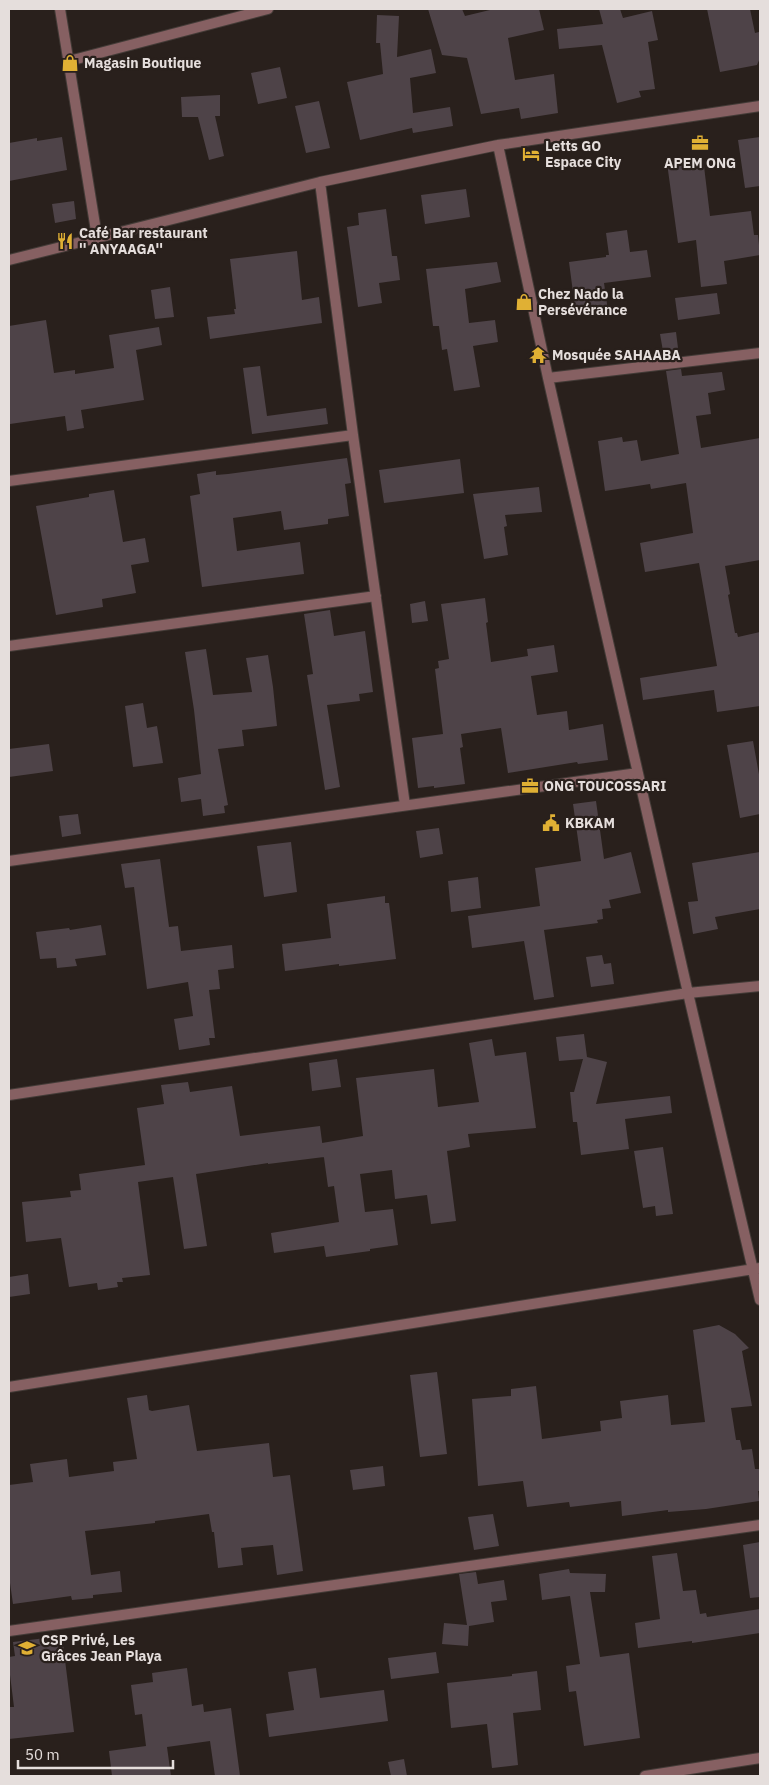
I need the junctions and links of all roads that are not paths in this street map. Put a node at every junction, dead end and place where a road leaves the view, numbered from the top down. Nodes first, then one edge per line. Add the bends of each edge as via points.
1 (60, 9) edge
2 (268, 9) edge
3 (69, 60) junction
4 (760, 106) edge
5 (498, 145) junction
6 (320, 182) junction
7 (97, 237) junction
8 (9, 260) edge
9 (760, 353) edge
10 (548, 378) junction
11 (353, 435) junction
12 (9, 481) edge
13 (376, 596) junction
14 (9, 646) edge
15 (638, 773) junction
16 (405, 805) junction
17 (9, 861) edge
18 (760, 986) edge
19 (688, 993) junction
20 (9, 1095) edge
21 (757, 1269) edge
22 (760, 1300) edge
23 (9, 1387) edge
24 (760, 1525) edge
25 (9, 1631) edge
26 (760, 1758) edge
27 (645, 1776) edge

1 - 3 street
2 - 3 street
3 - 7 street
4 - 5 street
5 - 6 street
5 - 10 street
6 - 7 street
6 - 11 street
7 - 8 street
9 - 10 street
10 - 15 street
11 - 12 street
11 - 13 street
13 - 14 street
13 - 16 street
15 - 16 street
15 - 19 street
16 - 17 street
18 - 19 street
19 - 20 street
19 - 21 street
21 - 22 street
21 - 23 street
24 - 25 street
26 - 27 street

